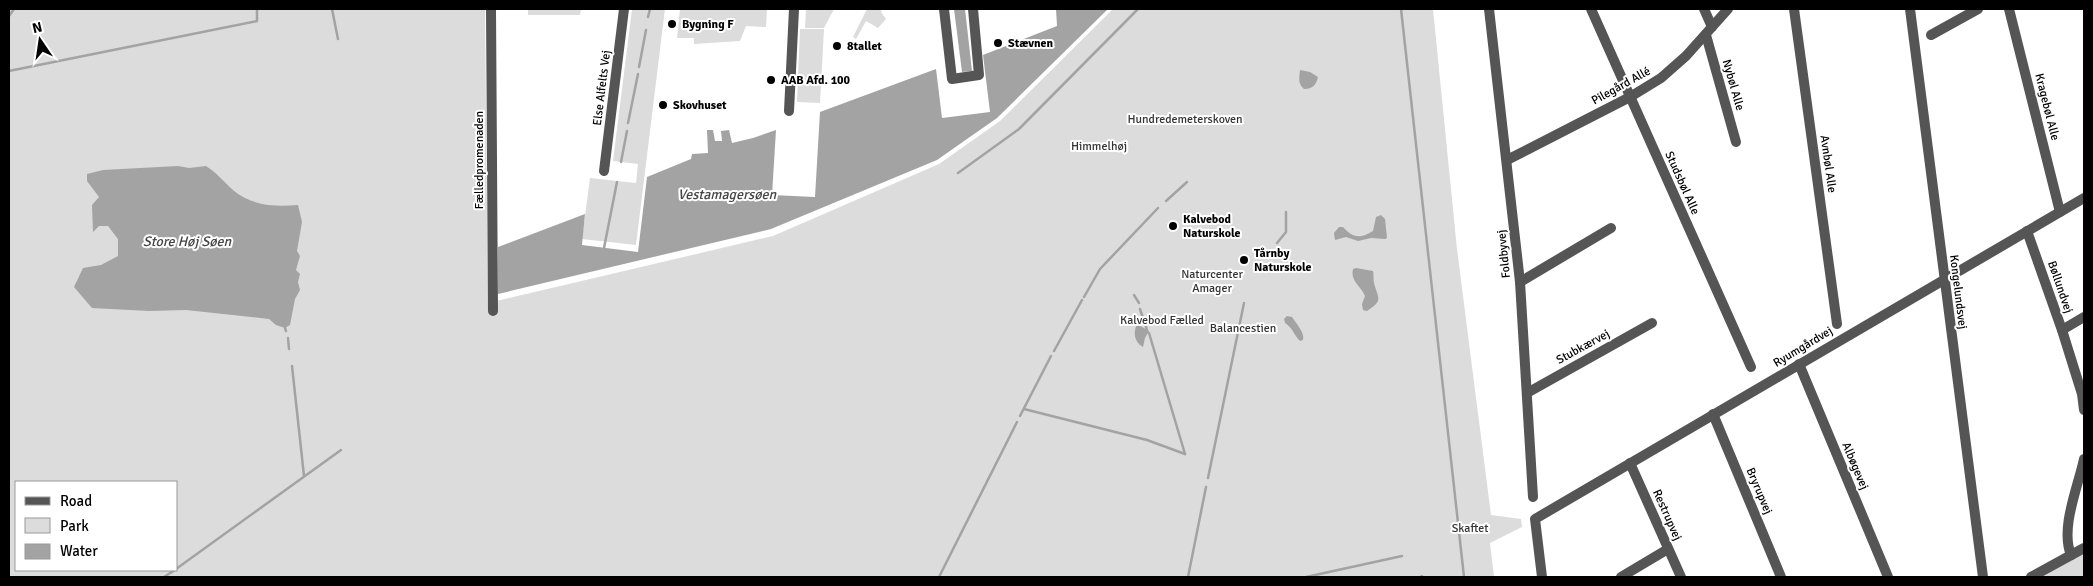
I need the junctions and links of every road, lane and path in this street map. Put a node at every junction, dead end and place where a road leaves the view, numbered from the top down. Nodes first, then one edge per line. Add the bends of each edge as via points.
1 (491, 9) edge
2 (624, 9) edge
3 (794, 9) edge
4 (944, 9) edge
5 (973, 9) edge
6 (1489, 9) edge
7 (1590, 9) edge
8 (1704, 9) edge
9 (1728, 9) edge
10 (1794, 9) edge
11 (1910, 9) edge
12 (1978, 9) edge
13 (2009, 9) edge
14 (1709, 31) junction
15 (1931, 35) dead end
16 (1630, 97) junction
17 (789, 111) dead end
18 (1736, 142) dead end
19 (1507, 160) junction
20 (604, 171) dead end
21 (2084, 198) edge
22 (2060, 212) junction
23 (1611, 228) dead end
24 (2027, 231) junction
25 (1944, 278) junction
26 (1520, 282) junction
27 (493, 311) dead end
28 (2084, 317) edge
29 (1652, 323) dead end
30 (1837, 324) dead end
31 (2062, 330) junction
32 (1799, 364) junction
33 (1751, 367) dead end
34 (1527, 393) junction
35 (2084, 410) edge
36 (1713, 414) junction
37 (2084, 460) edge
38 (1630, 463) junction
39 (1533, 497) dead end
40 (2084, 548) edge
41 (1668, 549) junction
42 (2071, 555) junction
43 (1542, 577) edge
44 (1620, 577) edge
45 (1680, 577) edge
46 (1781, 577) edge
47 (1888, 577) edge
48 (1983, 577) edge
49 (2031, 577) edge

1 - 27 street, Fælledpromenaden
2 - 20 street, Else Alfelts Vej
3 - 17 street
4 - 5 street via 952,79 979,75
6 - 19 street, Foldbyvej
7 - 16 street, Studsbøl Alle
8 - 14 street, Nybøl Alle
9 - 14 street, Pilegård Allé
10 - 30 street, Avnbøl Alle
11 - 25 street, Kongelundsvej
12 - 15 street
13 - 22 street, Kragebøl Alle
14 - 16 street, Pilegård Allé via 1661,78
14 - 18 street, Nybøl Alle
16 - 19 street, Pilegård Allé
16 - 33 street, Studsbøl Alle
19 - 26 street, Foldbyvej
21 - 22 street, Ryumgårdvej
22 - 24 street, Ryumgårdvej
23 - 26 street
24 - 25 street, Ryumgårdvej
24 - 31 street, Bøllundvej
25 - 32 street, Ryumgårdvej
25 - 48 street, Kongelundsvej
26 - 34 street, Foldbyvej
28 - 31 street
29 - 34 street, Stubkærvej
31 - 35 street, Bøllundvej
32 - 36 street, Ryumgårdvej
32 - 47 street, Albøgevej
34 - 39 street, Foldbyvej
36 - 38 street, Ryumgårdvej
36 - 46 street, Bryrupvej
37 - 42 street via 2070,511 2067,542
38 - 41 street, Restrupvej
38 - 43 street, Ryumgårdvej via 1534,519
40 - 42 street
41 - 44 street
41 - 45 street, Restrupvej
42 - 49 street

